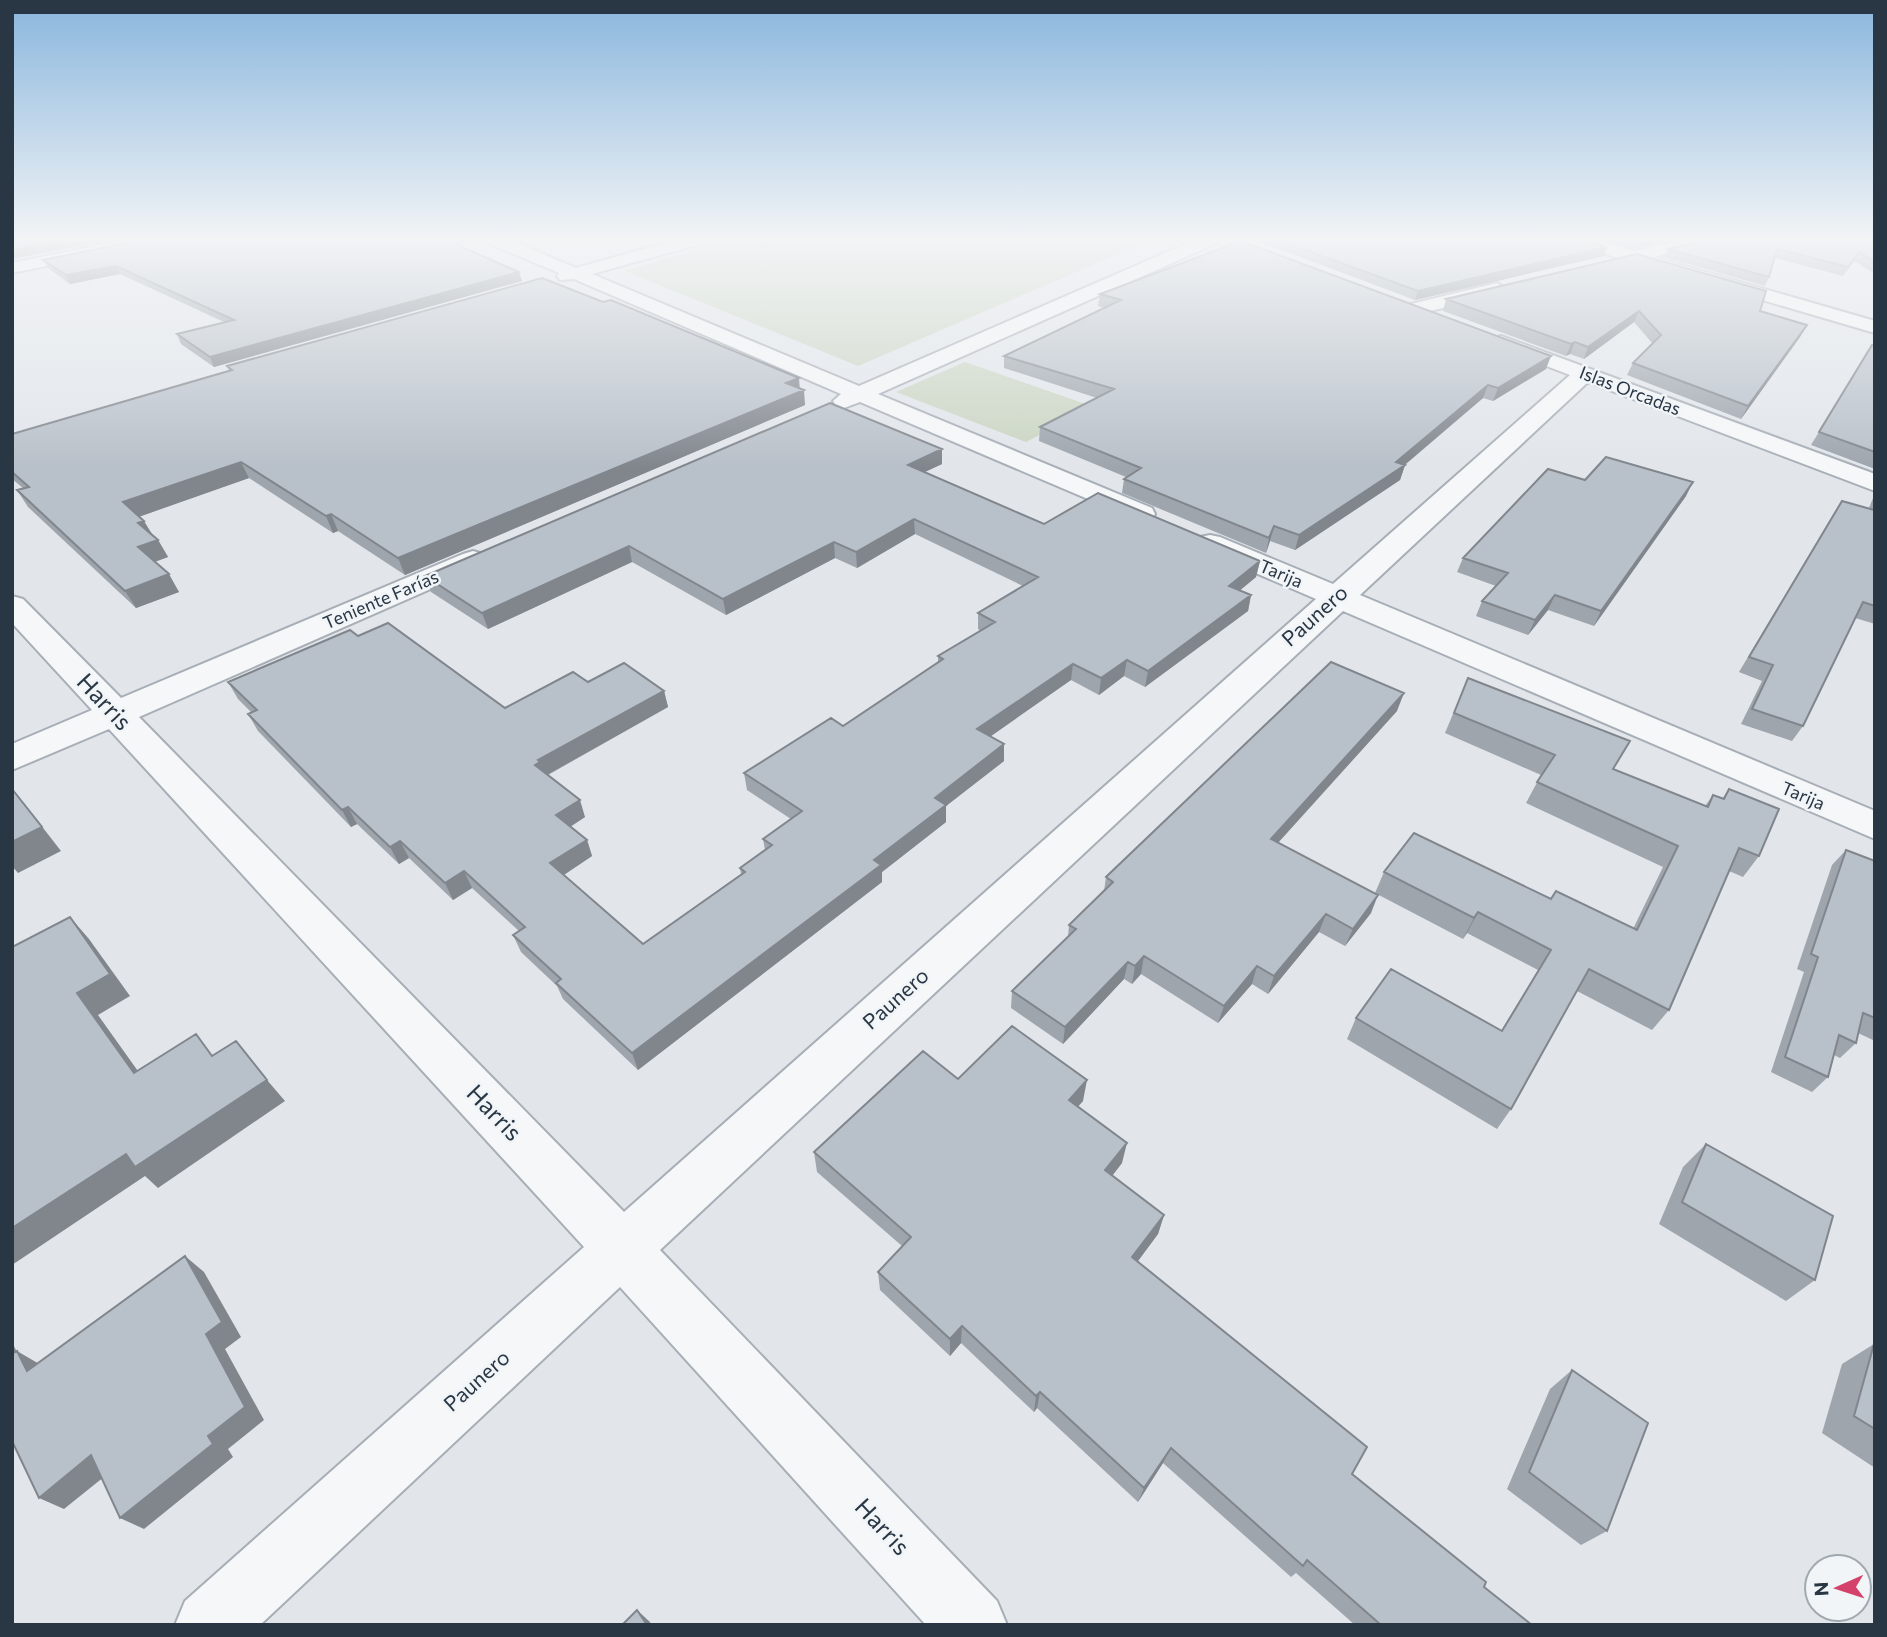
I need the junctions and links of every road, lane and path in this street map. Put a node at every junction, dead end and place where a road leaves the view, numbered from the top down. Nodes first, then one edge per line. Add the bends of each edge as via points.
1 (674, 315) edge
2 (1038, 315) edge
3 (1431, 315) edge
4 (1835, 315) edge
5 (1451, 323) edge
6 (1875, 327) edge
7 (1487, 337) edge
8 (1584, 373) junction
9 (859, 394) junction
10 (820, 411) edge
11 (1875, 483) edge
12 (500, 549) edge
13 (1336, 597) junction
14 (12, 605) edge
15 (115, 714) junction
16 (12, 758) edge
17 (1875, 826) edge
18 (622, 1249) junction
19 (209, 1625) edge
20 (973, 1625) edge

1 - 9 street, Tarija
2 - 9 street
3 - 5 street
4 - 6 street
7 - 8 street, Islas Orcadas
8 - 11 street, Islas Orcadas
8 - 13 street, Paunero
9 - 10 street
9 - 13 street, Tarija
12 - 15 street, Teniente Farías
13 - 17 street, Tarija
13 - 18 street, Paunero
14 - 15 street, Harris
15 - 16 street, Teniente Farías
15 - 18 street, Harris
18 - 19 street, Paunero
18 - 20 street, Harris

